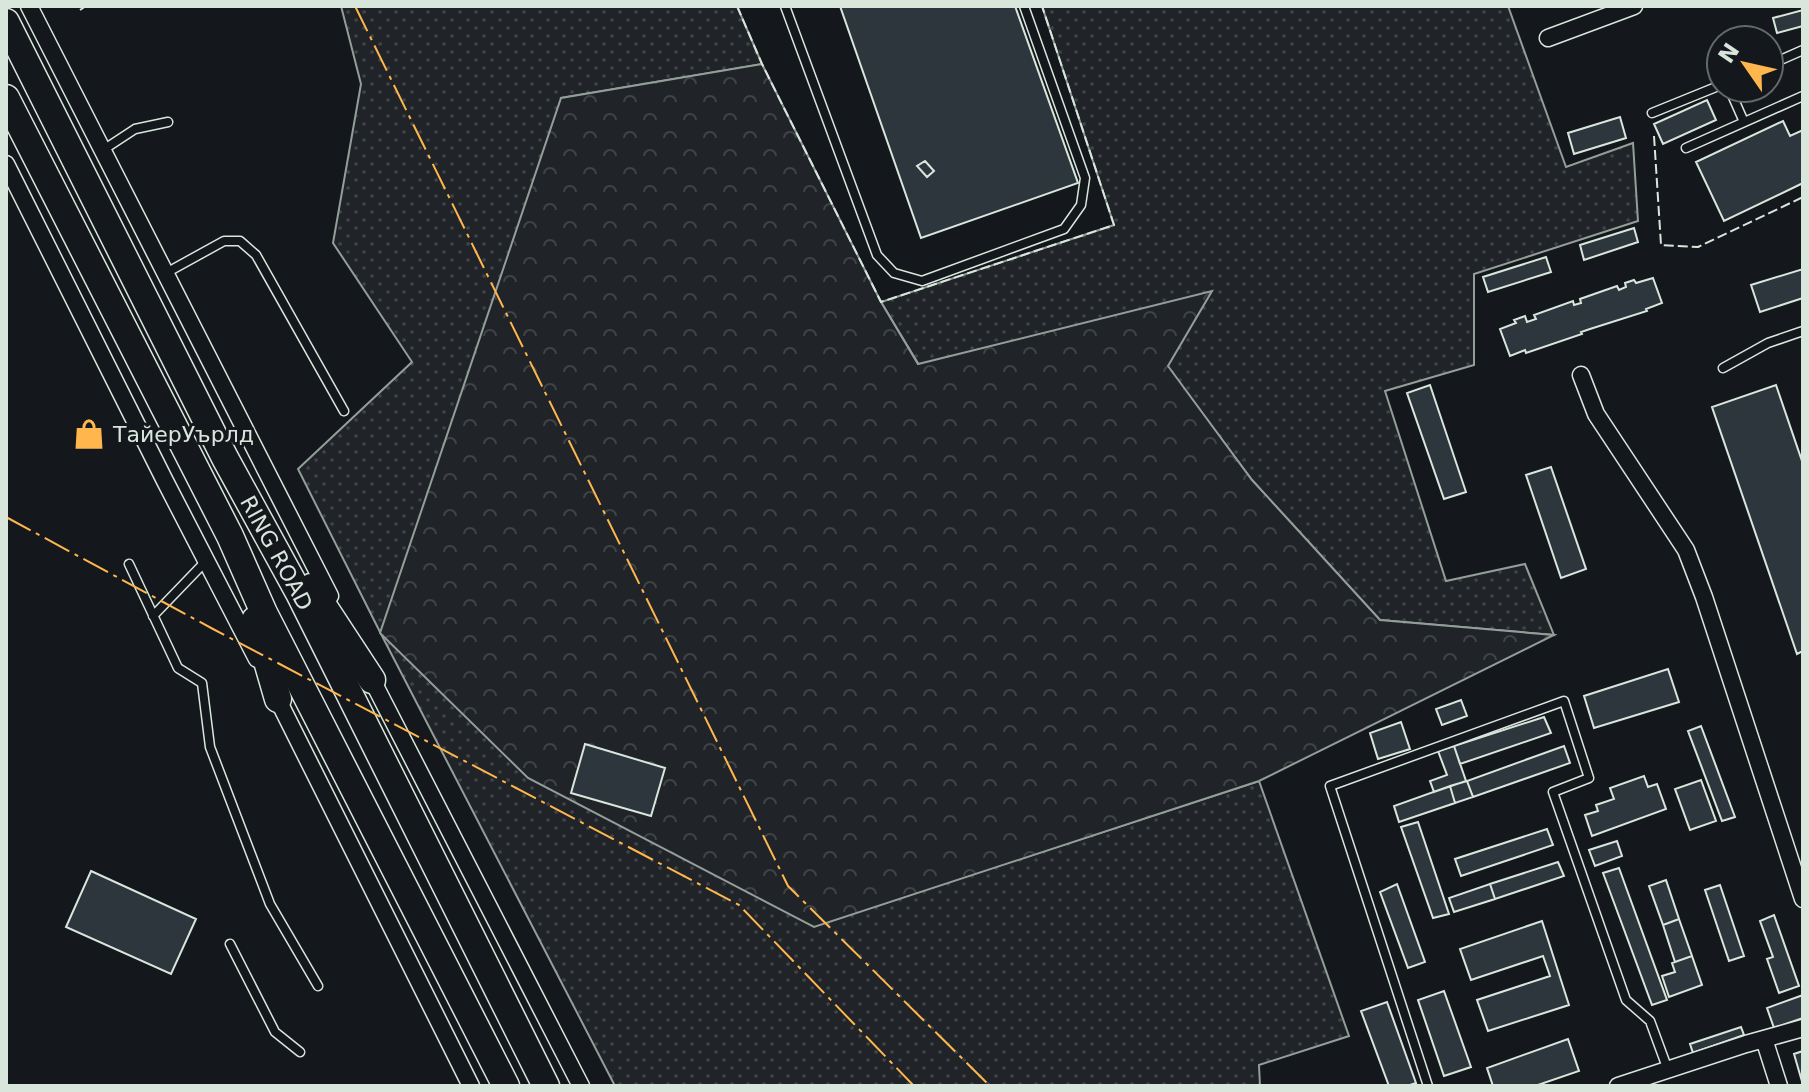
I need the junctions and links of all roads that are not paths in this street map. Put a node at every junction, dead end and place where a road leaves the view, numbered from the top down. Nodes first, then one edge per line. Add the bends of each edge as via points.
1 (29, 6) edge
2 (785, 6) edge
3 (1024, 6) edge
4 (1634, 6) edge
5 (6, 22) edge
6 (1548, 38) dead end
7 (1705, 91) edge
8 (1803, 96) edge
9 (6, 98) edge
10 (1736, 104) edge
11 (1652, 113) dead end
12 (168, 122) dead end
13 (1744, 122) junction
14 (1686, 148) dead end
15 (102, 150) junction
16 (6, 164) edge
17 (165, 273) junction
18 (1803, 331) edge
19 (1723, 368) dead end
20 (1581, 375) dead end
21 (344, 411) dead end
22 (225, 458) junction
23 (230, 536) junction
24 (206, 560) junction
25 (129, 564) dead end
26 (153, 616) junction
27 (372, 680) junction
28 (278, 699) junction
29 (1799, 872) edge
30 (1803, 899) edge
31 (230, 944) dead end
32 (318, 986) dead end
33 (1803, 1028) edge
34 (1764, 1039) junction
35 (300, 1052) dead end
36 (1668, 1070) junction
37 (471, 1086) edge
38 (506, 1086) edge
39 (546, 1086) edge
40 (581, 1086) edge
41 (1428, 1086) edge
42 (1618, 1086) edge
43 (1779, 1086) edge

1 - 15 street
2 - 3 lane via 877,255 894,273 922,281 1064,229 1081,205 1085,178
4 - 6 street
5 - 22 highway, RING ROAD
7 - 11 lane
8 - 13 lane
9 - 23 highway, RING ROAD
10 - 13 lane
12 - 15 lane via 135,129
13 - 14 lane
15 - 17 street
16 - 24 street
17 - 21 lane via 224,241 240,241 256,255
17 - 27 street
18 - 19 lane
20 - 29 street via 1596,414 1686,550
22 - 27 highway
22 - 39 highway, RING ROAD via 299,593
23 - 28 highway
23 - 38 highway, RING ROAD via 264,613
24 - 26 lane
24 - 28 street
25 - 26 lane
26 - 32 lane via 178,668 202,683 210,747 270,904
27 - 40 street
28 - 37 street
29 - 30 street
31 - 35 lane via 275,1032
33 - 34 street
34 - 36 street
34 - 43 street
36 - 41 lane via 1650,1021 1626,1000 1553,792 1589,778 1564,701 1330,786
36 - 42 street

